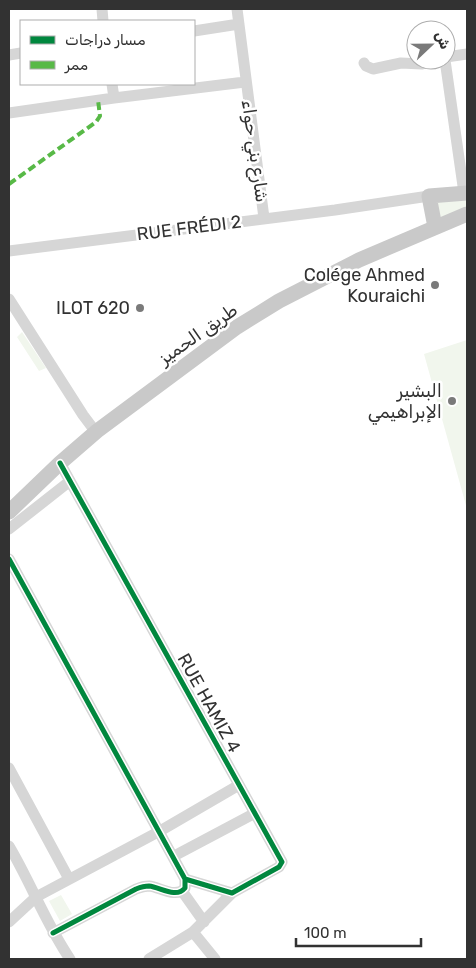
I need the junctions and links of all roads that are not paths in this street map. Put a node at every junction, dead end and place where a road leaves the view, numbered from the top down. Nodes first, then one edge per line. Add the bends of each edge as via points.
1 (237, 9) edge
2 (239, 24) junction
3 (195, 31) edge
4 (364, 63) dead end
5 (406, 63) edge
6 (448, 70) edge
7 (245, 82) junction
8 (112, 85) edge
9 (114, 98) junction
10 (9, 113) edge
11 (466, 193) edge
12 (429, 196) junction
13 (467, 214) edge
14 (264, 218) junction
15 (435, 224) junction
16 (9, 251) edge
17 (9, 299) edge
18 (92, 427) junction
19 (60, 463) junction
20 (70, 481) junction
21 (9, 504) edge
22 (9, 512) edge
23 (9, 530) edge
24 (9, 559) edge
25 (9, 768) edge
26 (240, 786) junction
27 (255, 813) junction
28 (160, 831) junction
29 (9, 847) edge
30 (174, 856) junction
31 (69, 878) junction
32 (185, 879) junction
33 (182, 891) junction
34 (232, 893) junction
35 (36, 897) junction
36 (9, 922) edge
37 (204, 922) junction
38 (193, 932) junction
39 (53, 933) junction
40 (70, 959) edge
41 (149, 959) edge
42 (215, 959) edge

1 - 2 street
2 - 3 street
2 - 7 street
4 - 5 street via 373,69
6 - 11 street
7 - 9 street, شارع بني حواء
7 - 14 street, شارع بني حواء
8 - 9 street
9 - 10 street, شارع بني حواء
11 - 12 main road
12 - 14 street, RUE FRÉDI 2
12 - 15 main road
13 - 15 main road
14 - 16 street, RUE FRÉDI 2
15 - 18 main road, طريق الحميز via 356,255 276,296
15 - 19 main road, طريق الحميز via 279,301 237,327 97,431
17 - 18 street
18 - 21 main road, طريق الحميز
19 - 20 street, RUE HAMIZ 4
19 - 22 main road, طريق الحميز
20 - 23 street
20 - 26 street, RUE HAMIZ 4
24 - 28 street
25 - 31 street
26 - 27 street, RUE HAMIZ 4
26 - 28 street
27 - 30 street
27 - 34 street, RUE HAMIZ 4 via 282,862 279,867
28 - 30 street
28 - 31 street
29 - 35 street
30 - 32 street
31 - 35 street
32 - 33 street
32 - 34 street
33 - 37 street
33 - 39 street via 175,893 144,886
34 - 37 street
35 - 36 street
35 - 39 street
37 - 38 street
38 - 41 street
38 - 42 street
39 - 40 street

